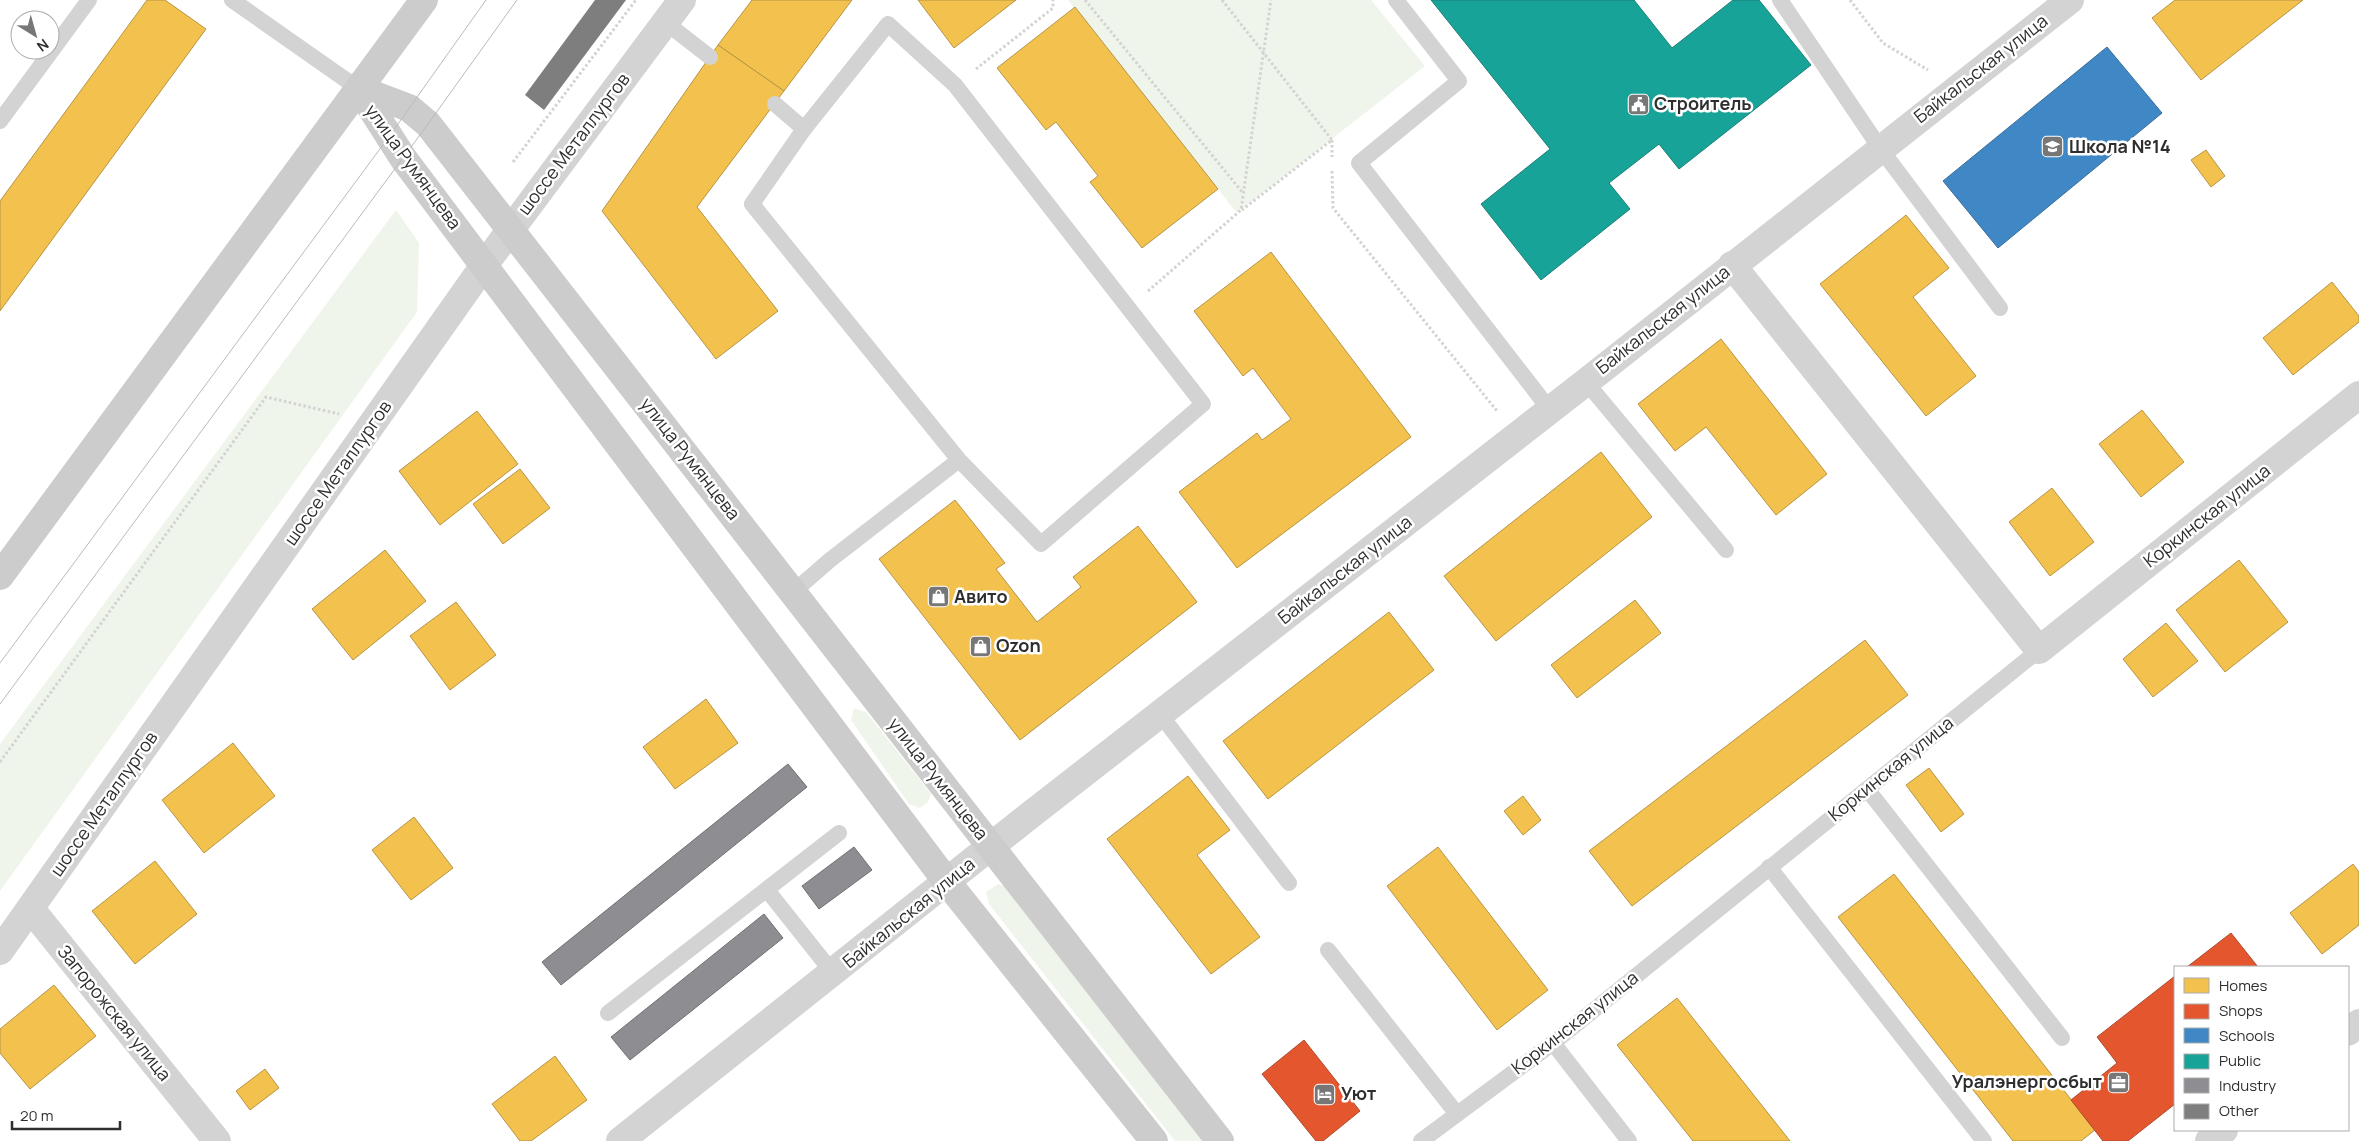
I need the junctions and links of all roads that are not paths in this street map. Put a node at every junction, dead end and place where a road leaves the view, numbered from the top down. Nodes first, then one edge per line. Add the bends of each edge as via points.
1 (89, 0) edge
2 (232, 0) edge
3 (424, 0) edge
4 (682, 0) edge
5 (1396, 0) edge
6 (1780, 0) edge
7 (2070, 0) edge
8 (665, 22) junction
9 (710, 57) dead end
10 (359, 89) junction
11 (775, 104) dead end
12 (0, 121) edge
13 (804, 129) junction
14 (1880, 148) junction
15 (512, 228) junction
16 (485, 264) junction
17 (1732, 265) junction
18 (2000, 308) dead end
19 (1586, 382) junction
20 (2359, 395) edge
21 (1550, 410) junction
22 (959, 460) junction
23 (1726, 550) dead end
24 (0, 576) edge
25 (792, 593) junction
26 (2039, 650) junction
27 (1160, 714) junction
28 (1867, 789) junction
29 (839, 833) dead end
30 (991, 847) junction
31 (1769, 867) junction
32 (947, 882) junction
33 (1289, 883) dead end
34 (767, 890) junction
35 (30, 909) junction
36 (1328, 950) dead end
37 (0, 951) edge
38 (834, 974) junction
39 (608, 1013) dead end
40 (2359, 1023) edge
41 (2349, 1031) edge
42 (2062, 1038) dead end
43 (1553, 1043) junction
44 (1457, 1114) junction
45 (2223, 1131) edge
46 (217, 1141) edge
47 (620, 1141) edge
48 (1154, 1141) edge
49 (1220, 1141) edge
50 (1421, 1141) edge
51 (1629, 1141) edge
52 (1984, 1141) edge
53 (2209, 1141) edge

1 - 12 lane
2 - 10 lane
3 - 10 main road
4 - 8 street, шоссе Металлургов
5 - 21 lane via 1459,81 1359,163
6 - 14 lane
7 - 14 street, Байкальская улица
8 - 9 lane
8 - 15 street, шоссе Металлургов
10 - 15 main road, улица Румянцева via 409,108 428,124
10 - 16 main road, улица Румянцева via 388,138
10 - 24 main road
11 - 13 lane
13 - 22 lane via 752,204
13 - 22 lane via 888,24 955,85 1203,404 1041,544
14 - 17 street, Байкальская улица
14 - 18 lane
15 - 16 street, шоссе Металлургов
15 - 25 main road, улица Румянцева
16 - 32 main road, улица Румянцева
16 - 35 street, шоссе Металлургов
17 - 19 street, Байкальская улица
17 - 26 street
19 - 21 street, Байкальская улица
19 - 23 lane
20 - 26 street, Коркинская улица
21 - 27 street, Байкальская улица
22 - 25 lane
25 - 30 main road, улица Румянцева
26 - 28 lane, Коркинская улица
27 - 30 street, Байкальская улица
27 - 33 lane
28 - 31 lane, Коркинская улица
28 - 42 lane
29 - 34 lane
30 - 32 street, Байкальская улица
30 - 49 main road, улица Румянцева
31 - 43 lane, Коркинская улица
31 - 52 lane
32 - 38 street, Байкальская улица
32 - 48 main road, улица Румянцева
34 - 38 lane
34 - 39 lane
35 - 37 street, шоссе Металлургов
35 - 46 street, Запорожская улица
36 - 44 lane
38 - 47 street, Байкальская улица
40 - 41 street
43 - 44 lane, Коркинская улица
43 - 51 lane
44 - 50 lane, Коркинская улица
45 - 53 street

